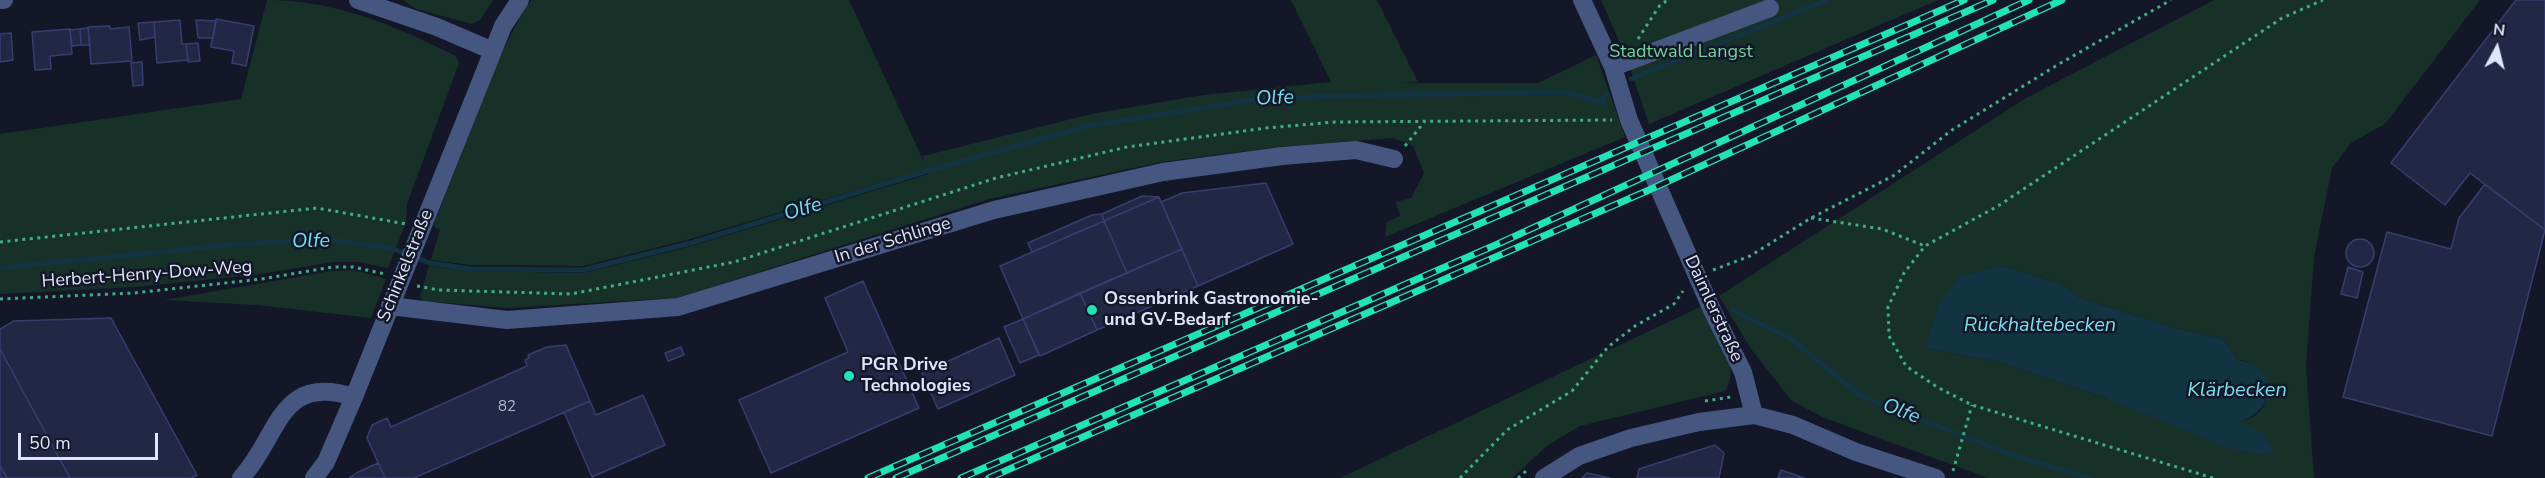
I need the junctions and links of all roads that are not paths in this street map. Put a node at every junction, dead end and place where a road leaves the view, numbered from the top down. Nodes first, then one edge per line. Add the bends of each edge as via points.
1 (358, 0) edge
2 (520, 0) edge
3 (1582, 0) edge
4 (380, 3) edge
5 (1770, 8) dead end
6 (493, 51) junction
7 (1613, 67) junction
8 (1394, 159) road end
9 (390, 306) junction
10 (354, 398) junction
11 (1754, 415) junction
12 (241, 478) edge
13 (314, 478) edge
14 (1544, 478) edge
15 (1936, 478) edge

1 - 4 street
2 - 6 street, Schinkelstraße
3 - 7 street, Daimlerstraße
4 - 6 street
5 - 7 street
6 - 9 street, Schinkelstraße
7 - 11 street, Daimlerstraße via 1629,120 1743,372
8 - 9 street, In der Schlinge via 1356,150 1163,172 994,210 678,307 507,320
9 - 10 street, Schinkelstraße
10 - 12 street via 338,392 308,393 292,402 257,461
10 - 13 street, Schinkelstraße via 326,462
11 - 14 street via 1699,422 1631,438 1579,456
11 - 15 street via 1793,425 1857,452

